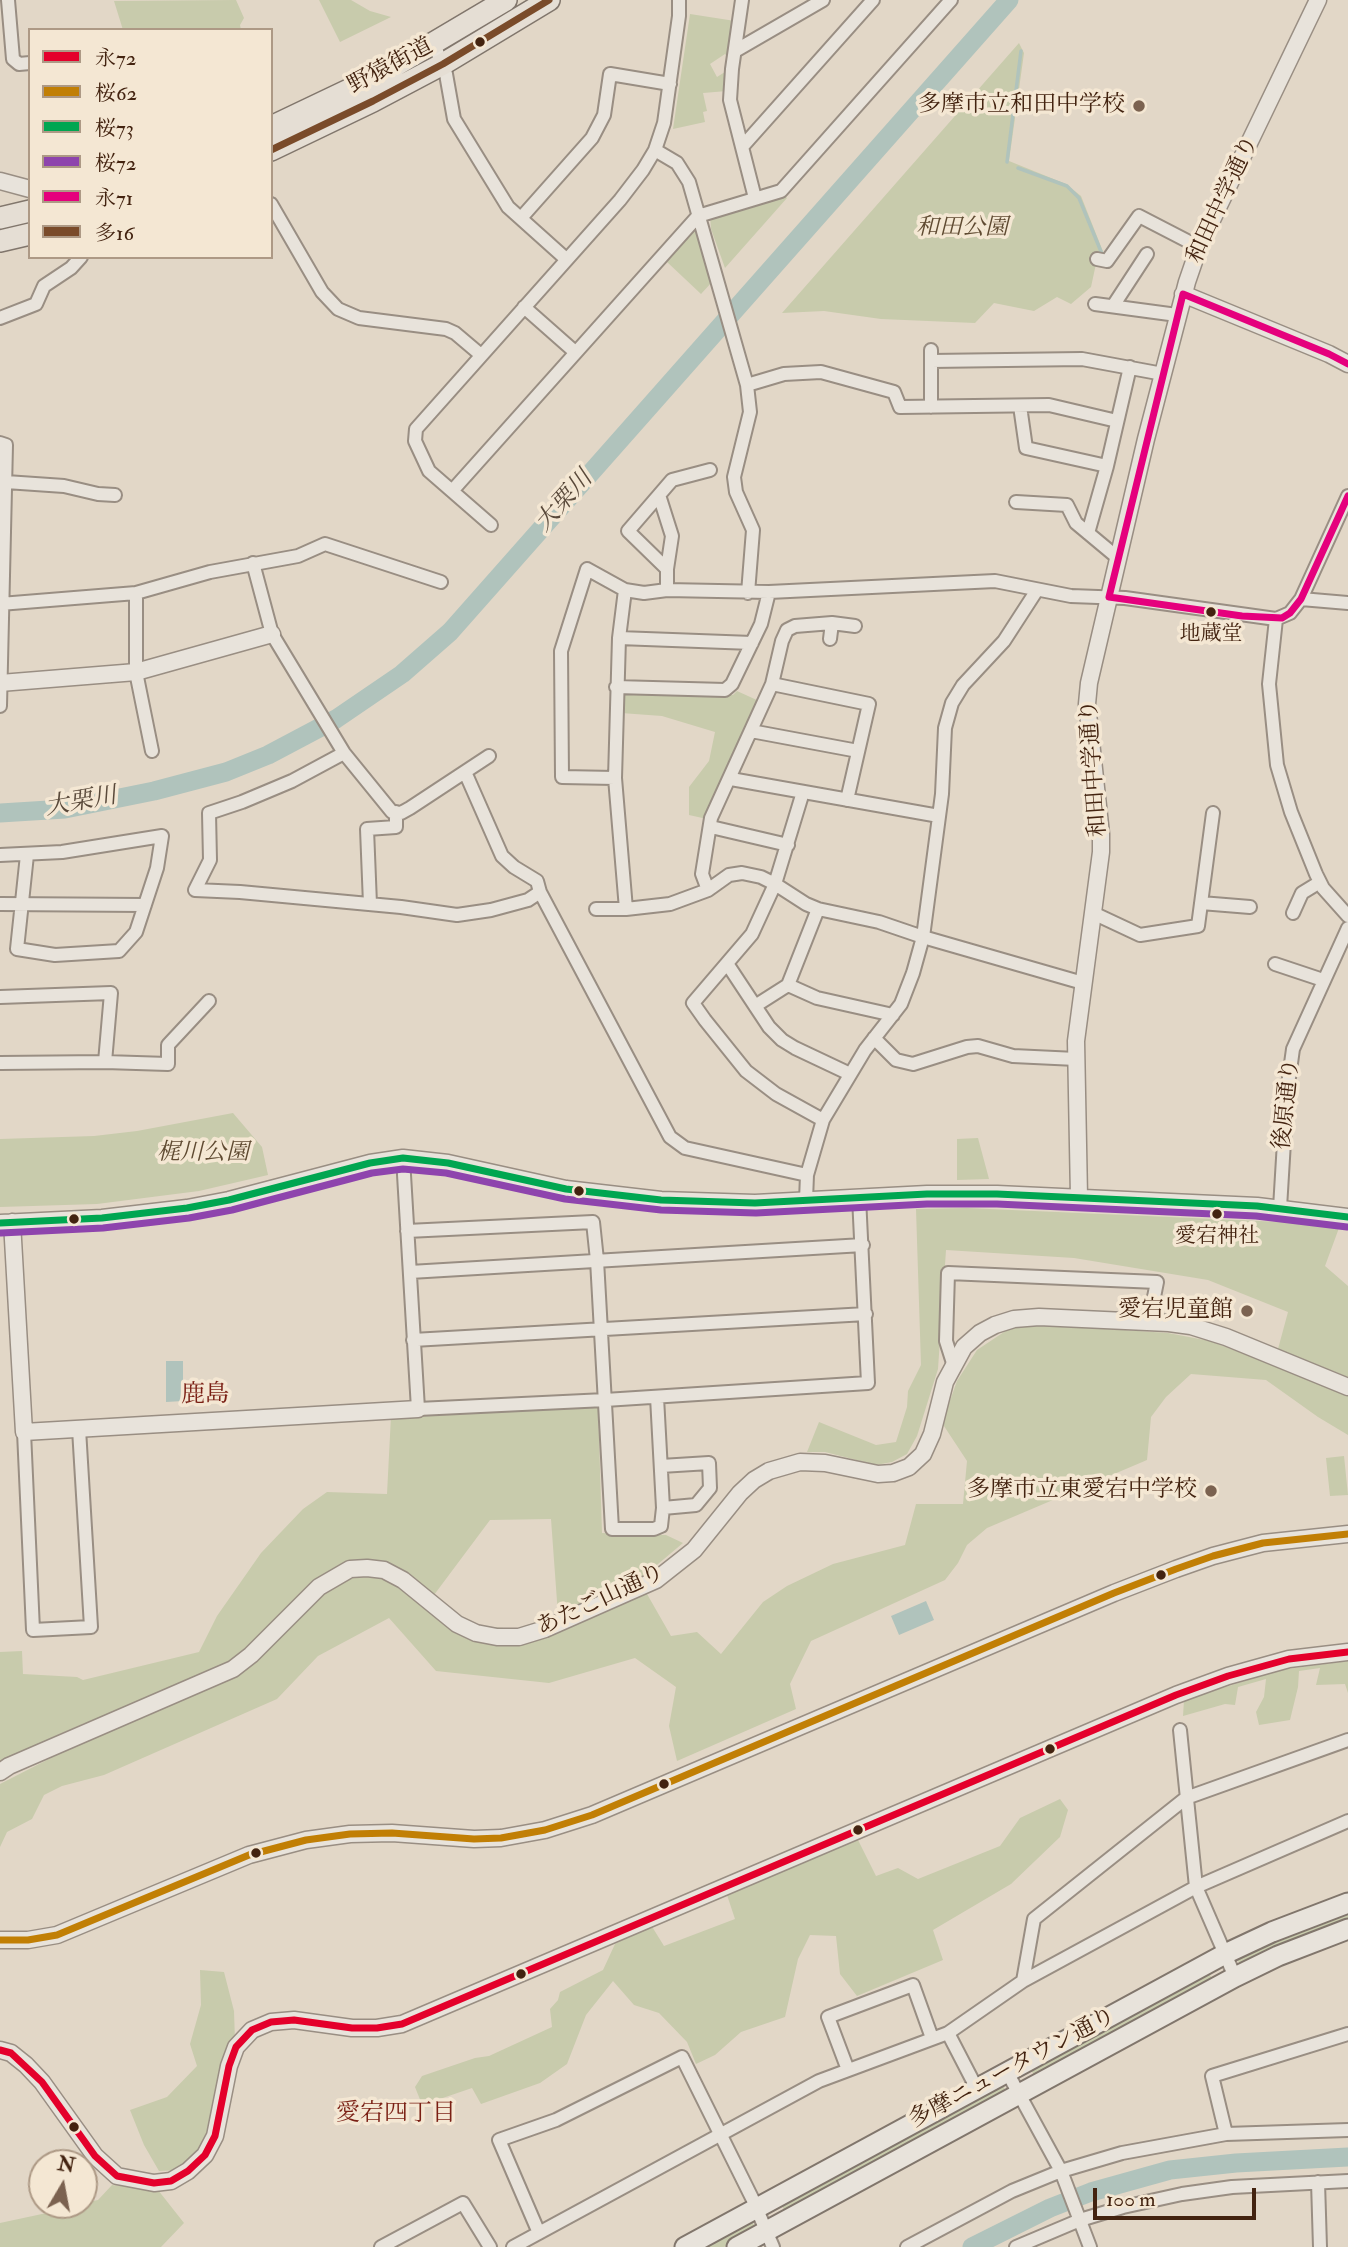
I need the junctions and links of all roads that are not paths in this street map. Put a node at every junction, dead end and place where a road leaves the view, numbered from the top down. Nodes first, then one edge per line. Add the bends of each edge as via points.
1 (8, 0) edge
2 (506, 0) edge
3 (549, 0) edge
4 (679, 0) edge
5 (742, 0) edge
6 (823, 0) edge
7 (873, 0) edge
8 (951, 0) edge
9 (1318, 0) edge
10 (5, 30) edge
11 (435, 44) junction
12 (736, 51) junction
13 (28, 63) edge
14 (443, 64) junction
15 (670, 84) junction
16 (273, 126) edge
17 (742, 147) junction
18 (273, 149) edge
19 (655, 150) junction
20 (0, 181) edge
21 (28, 188) edge
22 (755, 198) junction
23 (273, 207) edge
24 (28, 211) edge
25 (698, 216) junction
26 (0, 218) edge
27 (521, 218) junction
28 (0, 223) edge
29 (28, 234) edge
30 (0, 241) edge
31 (1199, 247) junction
32 (1147, 254) dead end
33 (79, 259) edge
34 (566, 259) junction
35 (1097, 259) dead end
36 (1183, 294) junction
37 (1096, 304) dead end
38 (1113, 306) junction
39 (524, 307) junction
40 (1177, 315) junction
41 (0, 318) edge
42 (575, 352) junction
43 (481, 355) junction
44 (1348, 364) edge
45 (1130, 367) junction
46 (1163, 374) junction
47 (747, 385) junction
48 (1020, 406) junction
49 (931, 407) junction
50 (1117, 421) junction
51 (0, 443) edge
52 (1107, 466) junction
53 (710, 470) dead end
54 (6, 482) junction
55 (452, 491) junction
56 (116, 495) dead end
57 (659, 495) junction
58 (1348, 496) edge
59 (1016, 502) dead end
60 (491, 525) dead end
61 (2, 531) edge
62 (1088, 533) junction
63 (1118, 558) junction
64 (253, 563) junction
65 (667, 569) junction
66 (441, 582) dead end
67 (625, 590) junction
68 (667, 590) junction
69 (1037, 590) junction
70 (769, 592) junction
71 (136, 593) junction
72 (748, 593) junction
73 (1109, 597) junction
74 (1301, 599) junction
75 (1348, 603) edge
76 (1, 604) edge
77 (1276, 619) junction
78 (832, 624) junction
79 (855, 626) dead end
80 (272, 634) junction
81 (619, 638) junction
82 (830, 639) dead end
83 (752, 643) junction
84 (136, 672) junction
85 (0, 683) edge
86 (772, 684) junction
87 (616, 687) junction
88 (0, 706) edge
89 (751, 731) junction
90 (152, 751) dead end
91 (344, 751) junction
92 (858, 751) junction
93 (489, 757) dead end
94 (465, 772) junction
95 (615, 778) junction
96 (731, 779) junction
97 (803, 792) junction
98 (847, 800) junction
99 (396, 813) junction
100 (1213, 813) dead end
101 (939, 816) junction
102 (711, 827) junction
103 (789, 845) junction
104 (0, 855) edge
105 (27, 855) junction
106 (1320, 882) junction
107 (775, 884) junction
108 (708, 890) junction
109 (540, 892) junction
110 (1201, 903) junction
111 (0, 904) edge
112 (370, 904) junction
113 (21, 905) junction
114 (145, 905) junction
115 (1250, 907) dead end
116 (596, 909) dead end
117 (626, 909) junction
118 (818, 909) junction
119 (1094, 914) junction
120 (1293, 914) dead end
121 (1348, 916) edge
122 (1348, 928) edge
123 (923, 937) junction
124 (1275, 964) dead end
125 (728, 965) junction
126 (1323, 980) junction
127 (1083, 983) junction
128 (788, 985) junction
129 (0, 997) edge
130 (209, 1001) dead end
131 (755, 1006) junction
132 (893, 1015) junction
133 (874, 1038) junction
134 (1076, 1059) junction
135 (105, 1062) junction
136 (0, 1063) edge
137 (850, 1074) junction
138 (823, 1121) junction
139 (403, 1158) junction
140 (807, 1175) junction
141 (859, 1197) junction
142 (1079, 1197) junction
143 (806, 1200) junction
144 (1280, 1208) junction
145 (1348, 1217) edge
146 (6, 1222) edge
147 (407, 1231) junction
148 (863, 1245) junction
149 (597, 1260) junction
150 (410, 1272) junction
151 (866, 1314) junction
152 (1149, 1322) junction
153 (600, 1329) junction
154 (413, 1340) junction
155 (953, 1363) junction
156 (1348, 1387) edge
157 (657, 1397) junction
158 (605, 1400) junction
159 (418, 1409) junction
160 (79, 1429) junction
161 (24, 1432) junction
162 (661, 1466) junction
163 (663, 1508) junction
164 (1348, 1534) edge
165 (1348, 1651) edge
166 (1180, 1730) dead end
167 (1348, 1740) edge
168 (0, 1772) edge
169 (1186, 1798) junction
170 (1348, 1821) edge
171 (1196, 1887) junction
172 (1348, 1903) edge
173 (1348, 1929) edge
174 (0, 1940) edge
175 (1225, 1954) junction
176 (1235, 1977) junction
177 (1023, 1981) junction
178 (948, 2033) junction
179 (1348, 2034) edge
180 (932, 2038) junction
181 (0, 2050) edge
182 (848, 2070) junction
183 (1007, 2072) junction
184 (977, 2089) junction
185 (1019, 2094) junction
186 (1348, 2130) edge
187 (1226, 2134) junction
188 (720, 2135) junction
189 (1063, 2176) junction
190 (1348, 2181) edge
191 (1318, 2182) junction
192 (756, 2208) junction
193 (1078, 2215) junction
194 (539, 2233) junction
195 (770, 2239) edge
196 (381, 2247) edge
197 (490, 2247) edge
198 (513, 2247) edge
199 (685, 2247) edge
200 (737, 2247) edge
201 (907, 2247) edge
202 (1016, 2247) edge
203 (1090, 2247) edge
204 (1320, 2247) edge

1 - 10 street
2 - 11 main road, 野猿街道
3 - 14 main road, 野猿街道
4 - 15 street
5 - 12 street
6 - 12 street
7 - 17 street
8 - 22 street via 781,191
9 - 31 street, 和田中学通り
10 - 13 street via 13,59
11 - 14 street
11 - 16 main road, 野猿街道
12 - 17 street via 730,100
14 - 18 main road, 野猿街道
14 - 27 street via 454,119 508,206
15 - 19 street
15 - 27 street via 610,74 604,115 592,138
17 - 22 street
19 - 25 street via 682,170
19 - 34 street via 633,184
20 - 21 street
22 - 25 street
23 - 43 street via 322,292 338,309 359,318 446,329
24 - 26 main road
25 - 42 street
25 - 47 street
27 - 34 street
28 - 30 main road via 5,234
29 - 30 main road
31 - 35 street via 1139,216 1107,261
31 - 36 street, 和田中学通り
32 - 38 street
33 - 41 street via 44,286 36,304
34 - 39 street
36 - 40 street, 和田中学通り
36 - 44 street
37 - 38 street
38 - 40 street
39 - 42 street
39 - 43 street
40 - 46 street, 和田中学通り
42 - 55 street
43 - 55 street via 416,429 415,441 429,471
45 - 46 street
45 - 49 street via 1082,359 931,356
45 - 50 street
46 - 63 street, 和田中学通り
47 - 49 street via 784,374 821,372 894,392 900,407
47 - 72 street via 750,412 734,477 753,530
48 - 49 street
48 - 50 street via 1049,405
48 - 52 street via 1026,448
50 - 52 street
51 - 54 street via 6,445
52 - 62 street
53 - 57 street via 672,480
54 - 56 street
54 - 61 street
55 - 60 street
57 - 65 street via 673,536
57 - 65 street via 628,531
58 - 74 street
59 - 62 street via 1067,505 1076,523
61 - 76 street
62 - 63 street
63 - 73 street, 和田中学通り
64 - 66 street via 298,556 325,544
64 - 71 street
64 - 80 street
65 - 68 street
67 - 68 street
67 - 81 street
67 - 95 street via 587,569 561,650 562,777
68 - 72 street
69 - 70 street via 980,581
69 - 73 street
69 - 101 street via 1004,641 952,703 945,728
70 - 72 street
70 - 83 street
71 - 76 street
71 - 84 street
73 - 77 street
73 - 119 street, 和田中学通り via 1087,705 1101,835
74 - 75 street
74 - 77 street via 1290,613
76 - 85 street
77 - 106 street via 1269,684 1277,765
78 - 79 street
78 - 82 street
78 - 86 street via 795,626 787,631
80 - 84 street
80 - 91 street
81 - 83 street
81 - 87 street
83 - 87 street via 733,684 725,690
84 - 85 street
84 - 90 street
85 - 88 street
86 - 89 street
86 - 92 street via 869,704
87 - 95 street
89 - 92 street
89 - 96 street
91 - 99 street
91 - 112 street via 292,781 209,813 210,860 195,890
92 - 98 street
93 - 94 street
94 - 99 street
94 - 109 street via 502,856 537,881
95 - 117 street
96 - 97 street
96 - 102 street
97 - 98 street
97 - 103 street
98 - 101 street
99 - 112 street via 396,827 368,829
100 - 110 street
101 - 123 street
102 - 103 street
102 - 108 street via 702,874
103 - 107 street
104 - 105 street
105 - 113 street
105 - 114 street via 162,836
106 - 120 street via 1303,893
106 - 121 street
107 - 108 street via 742,873 729,875
107 - 118 street
107 - 125 street via 752,934
108 - 117 street via 670,904
109 - 112 street via 491,911 457,915
109 - 140 street via 670,1137 685,1148
110 - 115 street
110 - 119 street via 1198,926 1140,935
111 - 113 street
113 - 114 street
113 - 114 street via 16,949 55,955 119,951 136,932
116 - 117 street
118 - 123 street
118 - 128 street
119 - 127 street, 和田中学通り
122 - 126 street, 後原通り
123 - 127 street
123 - 132 street via 913,973
124 - 126 street
125 - 131 street
125 - 138 street via 693,1003 746,1071
126 - 144 street, 後原通り via 1293,1049
127 - 134 street, 和田中学通り
128 - 131 street
128 - 132 street via 817,998
129 - 135 street via 111,993
130 - 135 street via 168,1045 168,1064
131 - 137 street via 782,1040
132 - 133 street
133 - 134 street via 896,1060 912,1064 978,1046 1013,1056
133 - 137 street
134 - 142 street, 和田中学通り
135 - 136 street
137 - 138 street
138 - 140 street
139 - 143 street via 626,1197 729,1203
139 - 146 street via 187,1208
139 - 147 street
140 - 143 street
141 - 142 street
141 - 143 street
141 - 148 street
142 - 144 street
144 - 145 street
146 - 161 street
147 - 149 street via 593,1222
147 - 150 street
148 - 149 street
148 - 151 street
149 - 150 street
149 - 153 street
150 - 154 street
151 - 153 street
151 - 157 street via 868,1383
152 - 155 street, あたご山通り via 1014,1319 980,1334
152 - 155 street via 1157,1282 947,1273 946,1341
152 - 156 street, あたご山通り via 1210,1331
153 - 154 street
153 - 158 street
154 - 159 street
155 - 168 street, あたご山通り via 932,1434 923,1454 909,1467 878,1474 800,1462 769,1471 740,1493 694,1550 656,1580 545,1629 519,1637 476,1633 384,1570 350,1569 319,1587 233,1670
157 - 158 street
157 - 162 street
158 - 159 street
158 - 163 street via 612,1529 654,1529 661,1526
159 - 160 street
160 - 161 street
160 - 161 street via 91,1628 33,1630
162 - 163 street
162 - 163 street via 709,1463 710,1488 696,1505
164 - 174 street via 1263,1543 1176,1569 592,1815 545,1830 501,1838 392,1833 306,1840 249,1855 57,1934
165 - 181 street via 1289,1659 1176,1695 402,2024 352,2028 294,2020 252,2030 236,2047 215,2136 205,2155 171,2181 154,2183 117,2176 95,2156 42,2082 11,2053
166 - 169 street
167 - 169 street
169 - 171 street
169 - 177 street via 1034,1919
170 - 171 street
171 - 175 street
171 - 177 street
172 - 175 main road, 多摩ニュータウン通り
173 - 176 main road, 多摩ニュータウン通り
175 - 176 street
175 - 183 main road, 多摩ニュータウン通り
176 - 185 main road, 多摩ニュータウン通り
177 - 178 street
178 - 180 street
178 - 184 street
179 - 187 street via 1212,2076
180 - 182 street
180 - 182 street via 913,1985 828,2017
182 - 188 street
183 - 184 main road, 多摩ニュータウン通り
183 - 185 street
184 - 192 main road, 多摩ニュータウン通り
185 - 189 street
185 - 195 main road, 多摩ニュータウン通り
186 - 187 street
187 - 189 street via 1122,2153
188 - 192 street
188 - 194 street
188 - 194 street via 682,2057 556,2120 499,2140
189 - 193 street
189 - 201 street via 1012,2191
190 - 191 street
191 - 193 street via 1232,2187
191 - 204 street
192 - 195 street
192 - 199 main road, 多摩ニュータウン通り
193 - 202 street
193 - 203 street
194 - 198 street
195 - 200 main road, 多摩ニュータウン通り
196 - 197 street via 463,2203

